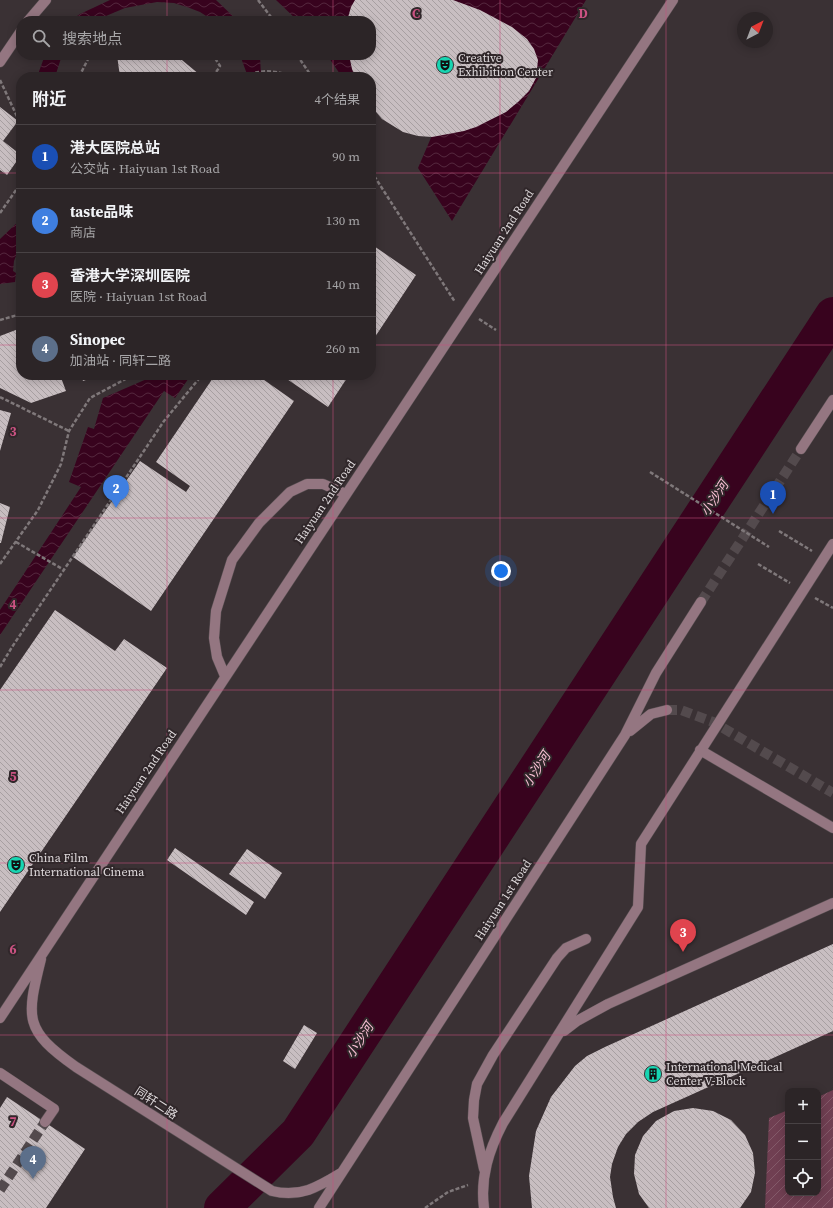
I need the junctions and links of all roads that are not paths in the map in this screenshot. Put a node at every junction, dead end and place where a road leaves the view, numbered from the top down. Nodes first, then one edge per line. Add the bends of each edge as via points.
1 (46, 0) edge
2 (673, 0) edge
3 (32, 16) edge
4 (16, 38) edge
5 (0, 62) edge
6 (833, 400) edge
7 (801, 449) tunnel mouth
8 (346, 494) junction
9 (833, 544) edge
10 (701, 602) tunnel mouth
11 (225, 676) junction
12 (666, 710) tunnel mouth
13 (625, 735) junction
14 (700, 750) junction
15 (833, 828) edge
16 (833, 903) edge
17 (586, 939) dead end
18 (43, 952) junction
19 (0, 1018) edge
20 (552, 1045) junction
21 (0, 1073) edge
22 (45, 1122) tunnel mouth
23 (344, 1171) junction
24 (484, 1175) junction
25 (319, 1208) edge
26 (484, 1208) edge

1 - 3 street
2 - 8 street, Haiyuan 2nd Road
4 - 5 street
6 - 7 street
8 - 11 street, Haiyuan 2nd Road
8 - 11 street via 323,484 307,484 290,492 259,523 232,560 216,611 214,632 217,657
9 - 14 street
10 - 13 street, Haiyuan 1st Road via 656,673
11 - 18 street, Haiyuan 2nd Road
12 - 13 street via 651,714
13 - 23 street, Haiyuan 1st Road
14 - 15 street
14 - 20 street via 641,844 638,907
16 - 20 street via 590,1013 566,1029
17 - 24 street via 566,948 557,958 493,1055 477,1084 473,1118
18 - 19 street, Haiyuan 2nd Road
18 - 23 street, 同轩二路 via 32,1003 32,1020 37,1033 47,1045 76,1067 272,1191 294,1194 309,1190
20 - 24 street via 503,1123 491,1146
21 - 22 street via 54,1109
23 - 25 street, Haiyuan 1st Road
24 - 26 street

